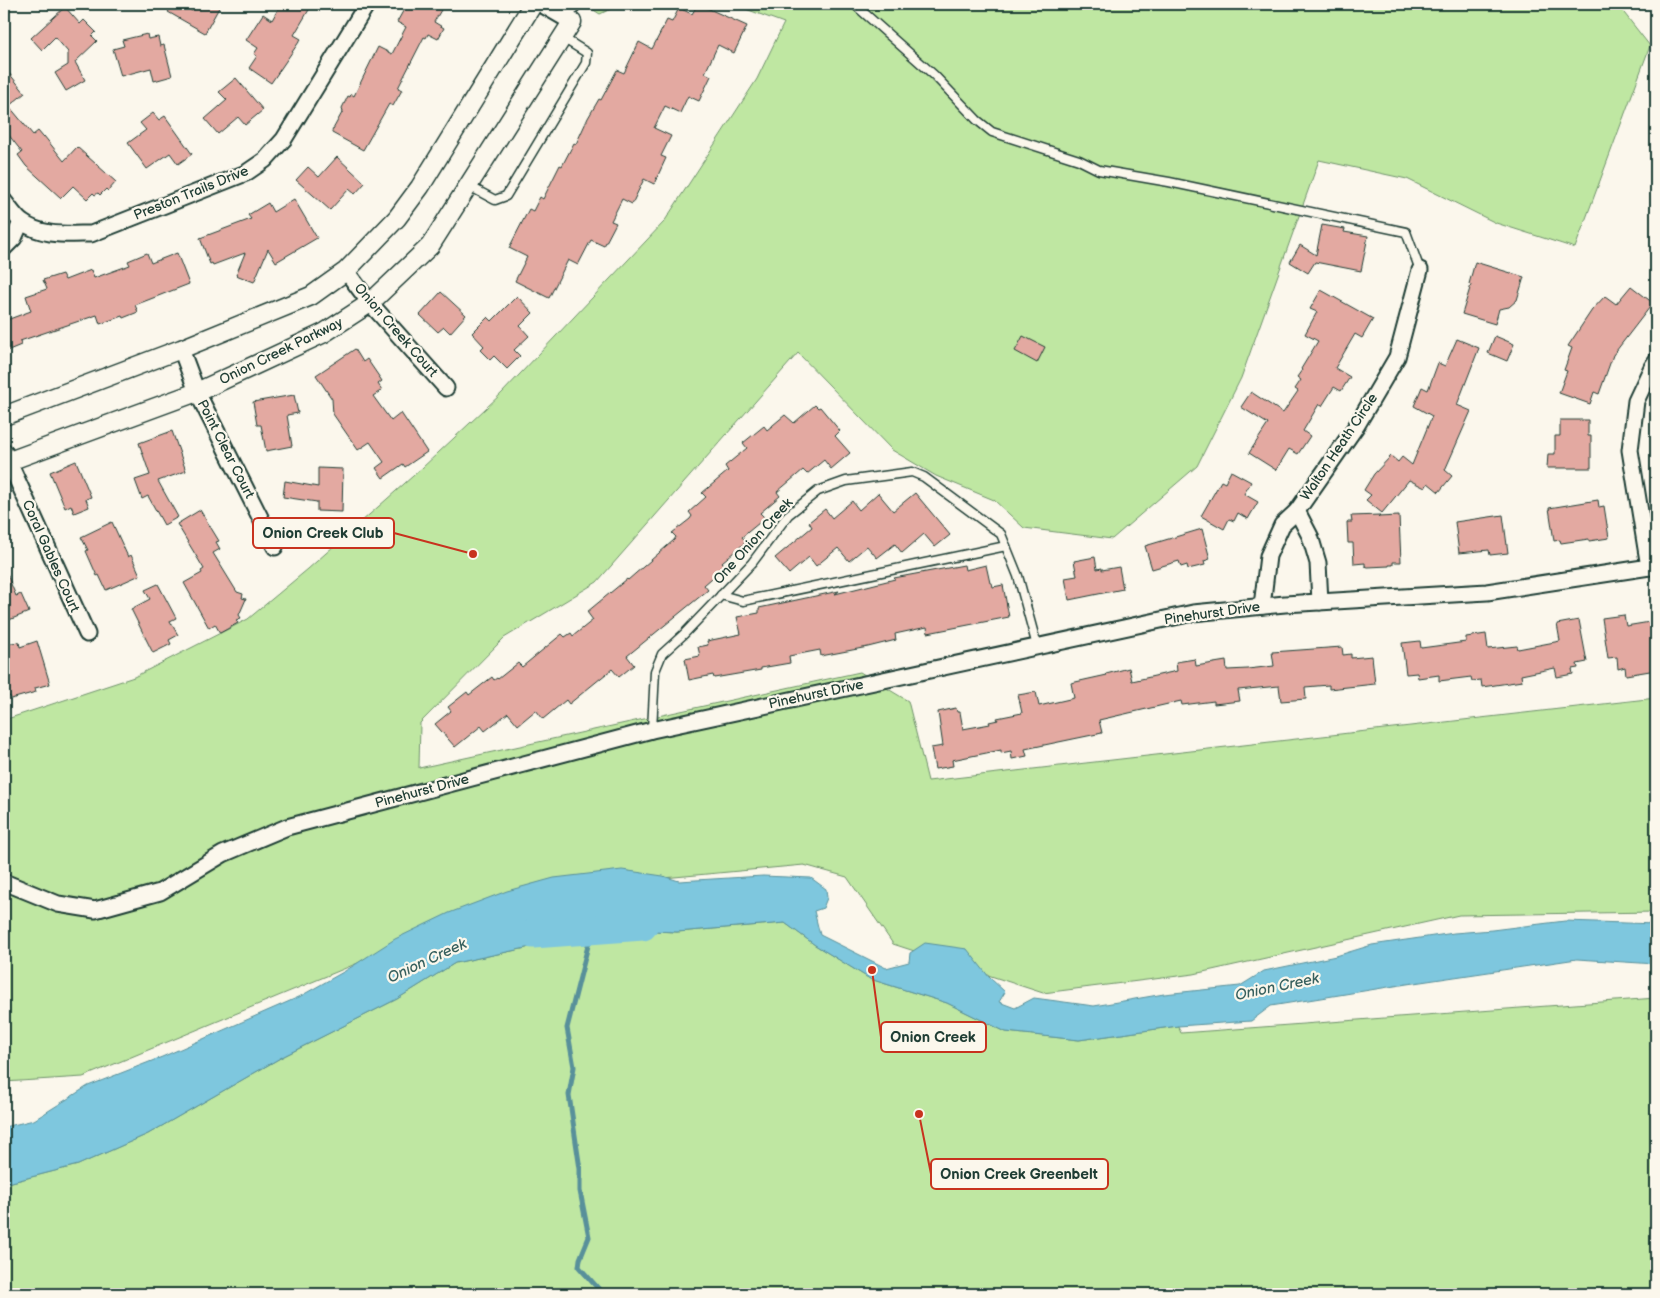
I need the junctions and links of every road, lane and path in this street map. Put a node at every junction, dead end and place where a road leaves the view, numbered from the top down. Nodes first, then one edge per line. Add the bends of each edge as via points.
1 (367, 4) edge
2 (533, 4) edge
3 (541, 4) edge
4 (578, 4) edge
5 (854, 4) edge
6 (569, 21) junction
7 (563, 38) junction
8 (469, 186) junction
9 (4, 201) edge
10 (21, 222) junction
11 (4, 248) edge
12 (1420, 270) joint
13 (346, 272) junction
14 (370, 303) junction
15 (181, 350) junction
16 (1656, 362) edge
17 (446, 388) dead end
18 (197, 392) junction
19 (4, 416) edge
20 (5, 458) edge
21 (1297, 511) junction
22 (1006, 546) junction
23 (275, 547) dead end
24 (1653, 567) edge
25 (721, 595) junction
26 (1320, 602) junction
27 (1262, 606) junction
28 (87, 634) dead end
29 (1037, 646) junction
30 (652, 730) junction
31 (4, 882) edge

1 - 10 street, Preston Trails Drive via 284,139 265,160 246,173 91,234 44,232
2 - 13 street via 420,187 397,218
3 - 6 street
4 - 6 lane
5 - 12 lane via 992,132 1100,170 1406,232
6 - 7 street, Onion Creek Parkway
7 - 8 street, Onion Creek Parkway
7 - 8 lane via 587,53 586,63 506,196 494,200
8 - 14 street, Onion Creek Parkway via 430,246
9 - 10 street, Preston Trails Drive
10 - 11 street via 14,238
12 - 21 street, Walton Heath Circle via 1396,357 1358,425
13 - 14 street, Onion Creek Court
13 - 15 street via 311,296
14 - 17 street, Onion Creek Court
14 - 18 street, Onion Creek Parkway via 324,333
15 - 18 street, Point Clear Court
15 - 19 street
16 - 24 street via 1636,400 1630,450
18 - 20 street, Onion Creek Parkway
18 - 23 street, Point Clear Court
20 - 28 street, Coral Gables Court
21 - 26 street, Walton Heath Circle via 1310,536 1318,563
21 - 27 street, Walton Heath Circle via 1282,525 1268,556
22 - 25 lane via 743,601
22 - 25 lane, One Onion Creek via 1001,534 918,474 912,472 846,481 818,491 788,515 752,563
22 - 29 lane, One Onion Creek via 1018,576
24 - 26 street, Pinehurst Drive via 1488,592
25 - 30 lane, One Onion Creek via 662,654 655,671
26 - 27 street, Pinehurst Drive
27 - 29 street, Pinehurst Drive via 1193,613
29 - 30 street, Pinehurst Drive
30 - 31 street, Pinehurst Drive via 287,827 223,854 160,892 94,910 58,904

